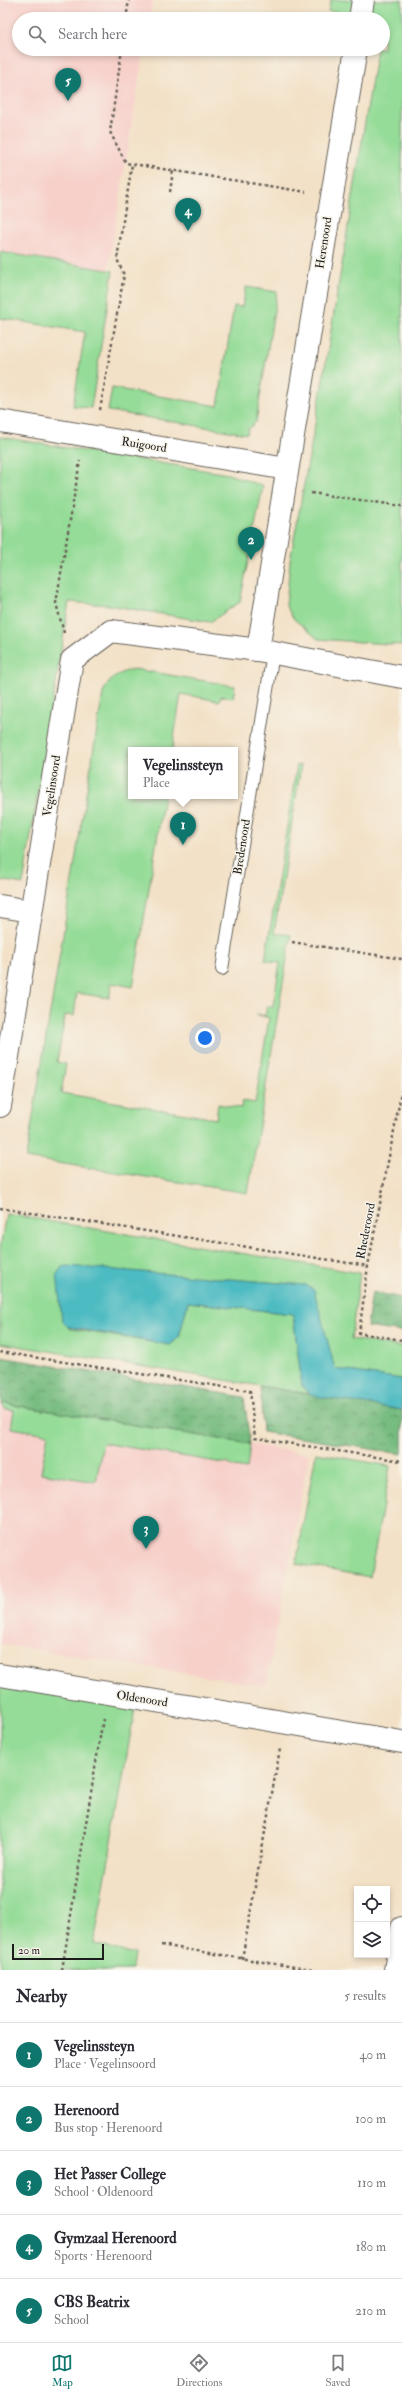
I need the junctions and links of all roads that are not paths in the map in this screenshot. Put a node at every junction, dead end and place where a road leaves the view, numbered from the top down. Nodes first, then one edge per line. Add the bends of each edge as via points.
1 (364, 0) edge
2 (361, 12) edge
3 (355, 56) edge
4 (0, 421) edge
5 (286, 479) junction
6 (266, 652) junction
7 (402, 677) edge
8 (0, 906) edge
9 (31, 911) junction
10 (222, 969) dead end
11 (0, 1106) edge
12 (0, 1675) edge
13 (402, 1742) edge
14 (402, 1928) edge
15 (395, 1970) edge

1 - 2 street
3 - 5 street, Herenoord
4 - 5 street, Ruigoord via 90,436
5 - 6 street, Herenoord
6 - 7 street
6 - 9 street, Vegelinsoord via 111,631 72,660
6 - 10 lane, Bredenoord
8 - 9 street
9 - 11 street, Vegelinsoord
12 - 13 street, Oldenoord
14 - 15 street

